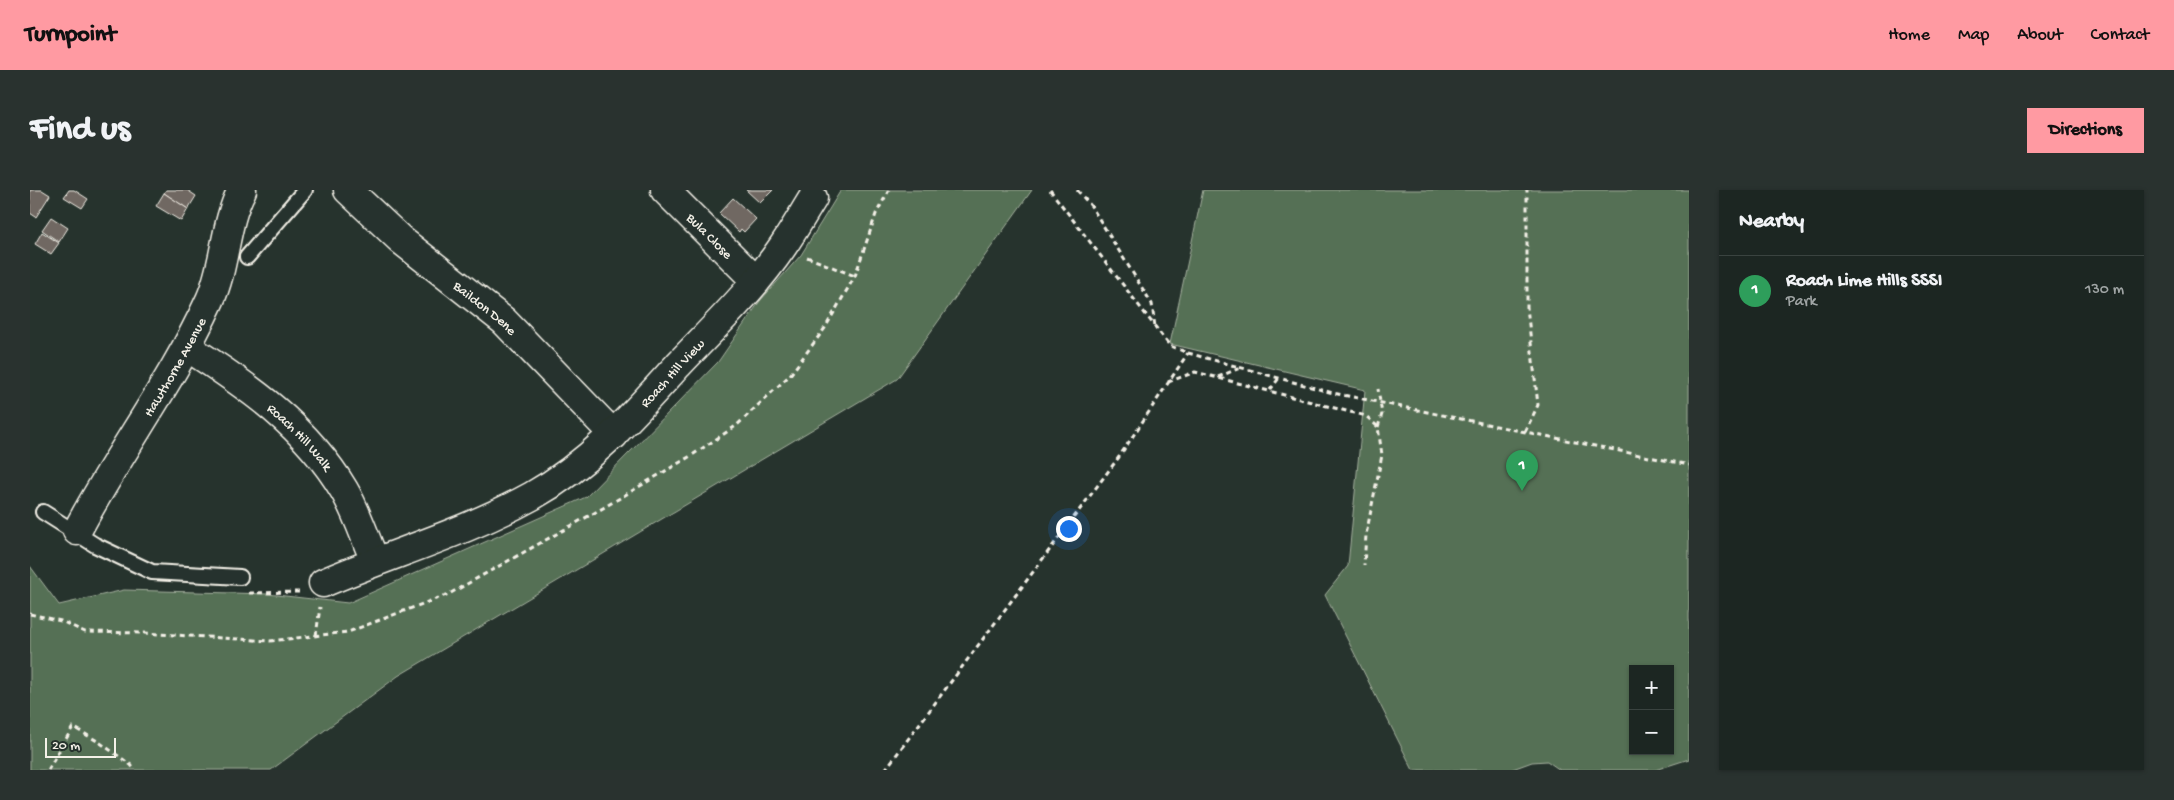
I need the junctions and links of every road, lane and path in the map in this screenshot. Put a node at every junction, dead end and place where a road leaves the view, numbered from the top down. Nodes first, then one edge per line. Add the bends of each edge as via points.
1 (242, 190) edge
2 (305, 190) edge
3 (348, 190) edge
4 (665, 190) edge
5 (1050, 190) edge
6 (1077, 190) edge
7 (1527, 190) edge
8 (813, 198) dead end
9 (783, 246) junction
10 (247, 258) dead end
11 (856, 276) dead end
12 (756, 280) junction
13 (1156, 328) junction
14 (187, 347) junction
15 (1188, 353) junction
16 (1240, 368) junction
17 (1218, 377) junction
18 (1279, 378) junction
19 (1168, 382) junction
20 (1378, 389) dead end
21 (1270, 390) junction
22 (1380, 402) junction
23 (1378, 427) junction
24 (1525, 432) junction
25 (614, 435) junction
26 (1689, 465) edge
27 (43, 512) dead end
28 (77, 531) junction
29 (375, 561) junction
30 (1364, 565) dead end
31 (240, 577) joint
32 (323, 583) joint
33 (48, 770) edge
34 (135, 770) edge
35 (885, 770) edge

1 - 14 street, Hawthorne Avenue via 229,225 211,297
2 - 10 lane
3 - 25 street, Baildon Dene via 401,240 504,321
4 - 12 street, Bula Close
5 - 13 path
6 - 13 path via 1091,206 1144,290 1152,304
7 - 24 path via 1527,307 1538,405
8 - 9 street, Roach Hill View
9 - 11 path
9 - 12 street, Roach Hill View
12 - 25 street, Roach Hill View
13 - 15 path via 1170,346
14 - 28 street, Hawthorne Avenue via 100,487
14 - 29 street, Roach Hill Walk via 277,409 311,443 345,491
15 - 16 path
15 - 19 path
16 - 17 path
16 - 18 path
17 - 19 path via 1195,372
17 - 21 path
18 - 21 path
18 - 22 path
19 - 35 path via 1119,457
20 - 22 path
21 - 23 path via 1366,416
22 - 23 path via 1382,414
22 - 24 path
23 - 30 path via 1382,455 1366,535
24 - 26 path
25 - 29 street, Roach Hill View via 575,468 534,495 436,541
27 - 28 lane
28 - 31 lane via 95,545 152,572
29 - 32 street, Roach Hill View
31 - 32 path via 239,593 296,594
33 - 34 path via 73,727

